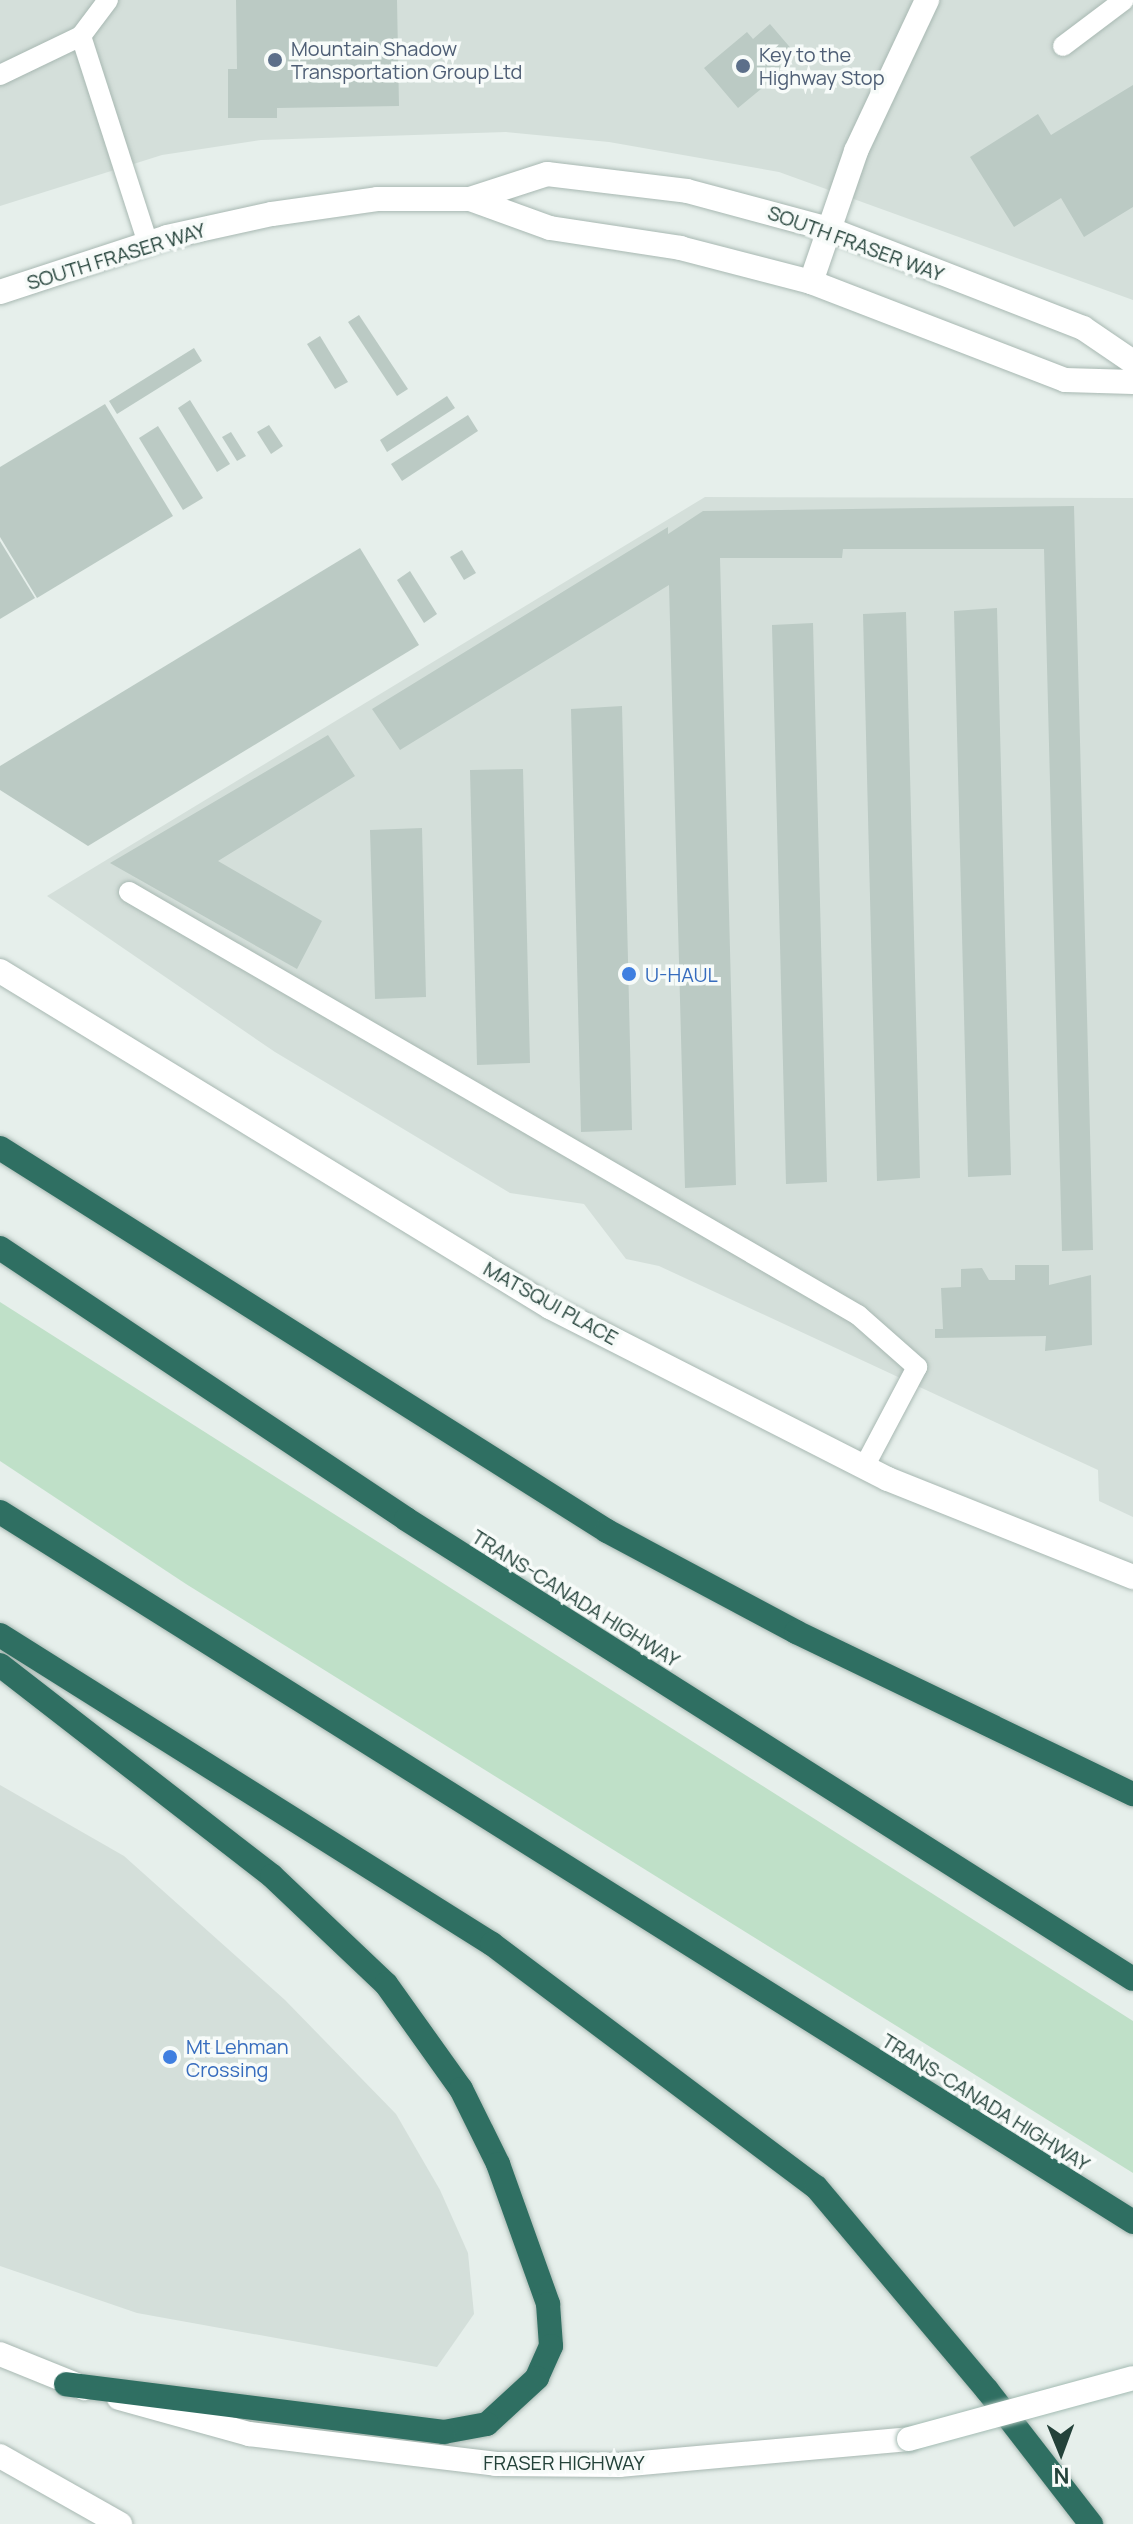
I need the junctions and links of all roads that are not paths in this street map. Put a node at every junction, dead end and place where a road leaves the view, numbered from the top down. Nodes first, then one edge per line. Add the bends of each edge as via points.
1 (108, 0) edge
2 (927, 0) edge
3 (1124, 0) edge
4 (81, 36) junction
5 (1063, 46) dead end
6 (0, 75) edge
7 (470, 199) junction
8 (829, 229) junction
9 (148, 243) junction
10 (811, 282) junction
11 (0, 292) edge
12 (1133, 362) edge
13 (1133, 382) edge
14 (129, 892) dead end
15 (0, 971) edge
16 (0, 1148) edge
17 (0, 1248) edge
18 (864, 1467) junction
19 (0, 1512) edge
20 (1133, 1577) edge
21 (0, 1635) edge
22 (0, 1665) edge
23 (1133, 1794) edge
24 (1133, 1979) edge
25 (1133, 2222) edge
26 (0, 2354) edge
27 (1133, 2378) edge
28 (66, 2384) junction
29 (0, 2456) edge
30 (120, 2524) edge
31 (1091, 2524) edge

1 - 4 lane
2 - 8 street via 873,111
3 - 5 lane
4 - 6 lane
4 - 9 lane
7 - 8 street, SOUTH FRASER WAY via 547,174 687,191
7 - 9 street, SOUTH FRASER WAY via 377,199 272,214
7 - 10 street, SOUTH FRASER WAY via 550,228 680,248
8 - 10 street
8 - 12 street, SOUTH FRASER WAY via 1083,328
9 - 11 street, SOUTH FRASER WAY
10 - 13 street, SOUTH FRASER WAY via 1065,380
14 - 18 lane via 858,1315 917,1367
15 - 18 street, MATSQUI PLACE via 550,1307
16 - 23 highway via 607,1531 796,1632
17 - 24 highway, TRANS-CANADA HIGHWAY via 406,1519
18 - 20 street, MATSQUI PLACE
19 - 25 highway, TRANS-CANADA HIGHWAY
21 - 31 highway via 492,1944 816,2187 987,2390
22 - 28 highway via 272,1876 386,1984 461,2089 498,2164 548,2304 551,2346 537,2378 487,2424 444,2432
26 - 28 street, FRASER HIGHWAY
27 - 28 street, FRASER HIGHWAY, bridge via 909,2439 619,2465 496,2464 249,2434
29 - 30 street

